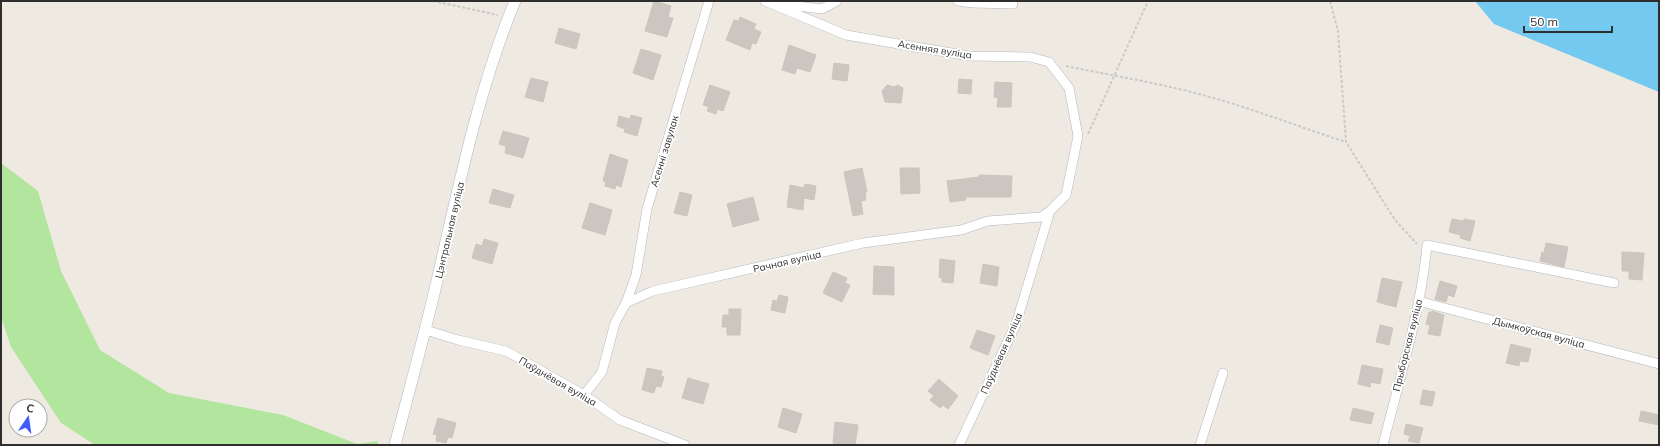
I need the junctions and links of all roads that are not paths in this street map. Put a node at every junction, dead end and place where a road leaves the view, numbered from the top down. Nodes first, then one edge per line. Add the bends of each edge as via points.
1 (515, 1) edge
2 (709, 1) edge
3 (837, 1) edge
4 (958, 1) edge
5 (767, 2) edge
6 (1013, 4) dead end
7 (1050, 211) junction
8 (1614, 283) dead end
9 (1418, 301) junction
10 (626, 303) junction
11 (426, 330) junction
12 (1659, 364) edge
13 (1223, 374) dead end
14 (584, 395) junction
15 (395, 445) edge
16 (685, 445) edge
17 (959, 445) edge
18 (1200, 445) edge
19 (1383, 445) edge

1 - 11 street, Цэнтральная вуліца via 487,78 465,158
2 - 10 street, Асенні завулак via 647,208 636,275
3 - 5 street, Асенняя вуліца via 822,9
4 - 6 street via 972,4
5 - 7 street, Асенняя вуліца via 846,35 969,56 1030,57 1049,62 1069,88 1082,137 1066,195
7 - 10 street, Рачная вуліца via 1041,217 988,221 961,230 864,243 653,291
7 - 17 street, Паўднёвая вуліца via 1016,324
8 - 9 street, Прыборская вуліца via 1426,250
9 - 12 street, Дымкоўская вуліца
9 - 19 street, Прыборская вуліца
10 - 14 street via 615,323 602,372
11 - 14 street, Паўднёвая вуліца via 506,351
11 - 15 street, Цэнтральная вуліца
13 - 18 street
14 - 16 street, Паўднёвая вуліца via 620,420

